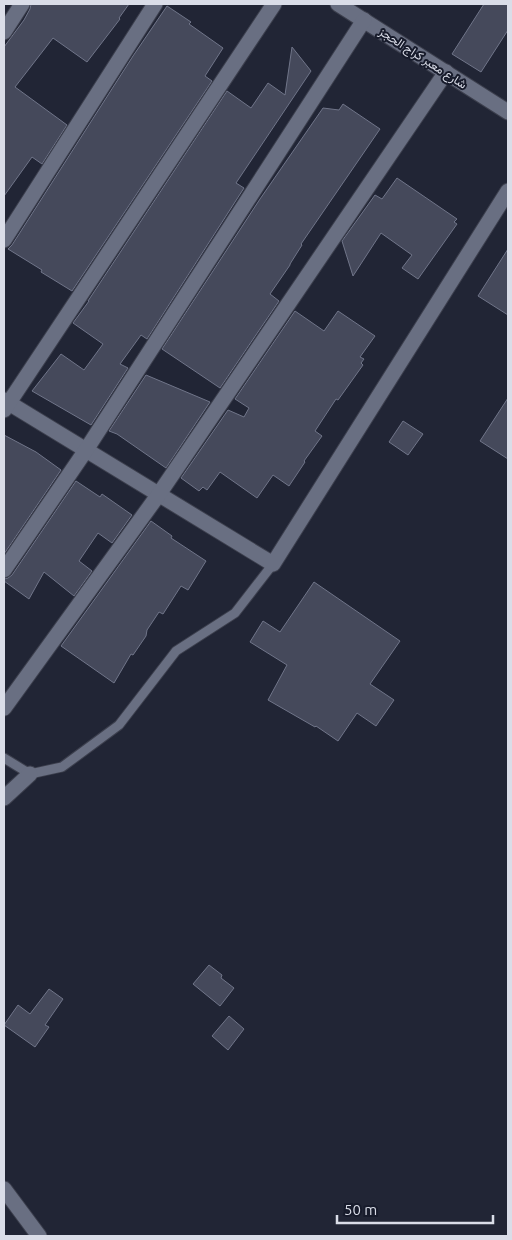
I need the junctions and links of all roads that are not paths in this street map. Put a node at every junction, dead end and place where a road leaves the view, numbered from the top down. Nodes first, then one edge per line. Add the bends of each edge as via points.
1 (22, 4) edge
2 (155, 4) edge
3 (274, 4) edge
4 (338, 4) edge
5 (364, 20) junction
6 (4, 32) edge
7 (446, 72) junction
8 (508, 112) edge
9 (508, 191) edge
10 (4, 240) edge
11 (5, 404) edge
12 (86, 450) junction
13 (159, 494) junction
14 (272, 564) junction
15 (4, 570) edge
16 (4, 708) edge
17 (4, 758) edge
18 (30, 774) junction
19 (4, 798) edge
20 (4, 1189) edge
21 (39, 1236) edge

1 - 6 street
2 - 10 street
3 - 11 street
4 - 5 street, شارع معبر كراج الحجز
5 - 7 street, شارع معبر كراج الحجز
5 - 12 street
7 - 8 street, شارع معبر كراج الحجز
7 - 13 street
9 - 14 street
11 - 12 street
12 - 13 street
12 - 15 street
13 - 14 street
13 - 16 street
14 - 18 lane via 235,613 176,651 119,725 62,767
17 - 18 lane
18 - 19 street
20 - 21 street

